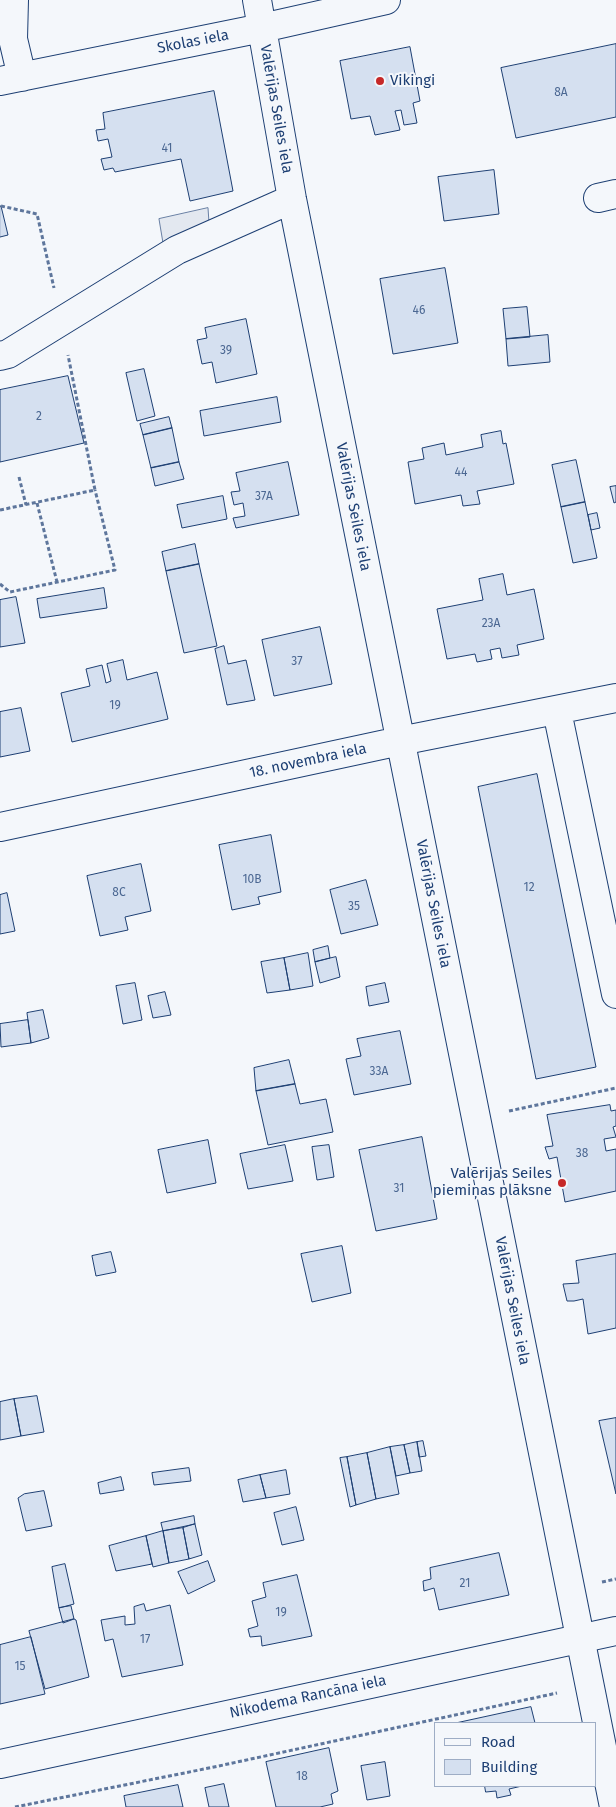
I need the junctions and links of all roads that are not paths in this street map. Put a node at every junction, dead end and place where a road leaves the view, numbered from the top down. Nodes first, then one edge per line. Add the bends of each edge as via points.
1 (14, 0) edge
2 (257, 0) edge
3 (386, 0) edge
4 (262, 28) junction
5 (11, 79) edge
6 (292, 199) junction
7 (0, 356) edge
8 (616, 698) edge
9 (557, 711) junction
10 (400, 741) junction
11 (0, 827) edge
12 (616, 994) edge
13 (616, 1631) edge
14 (580, 1639) junction
15 (0, 1764) edge
16 (614, 1807) edge

1 - 5 street
2 - 4 street, Valērijas Seiles iela
3 - 4 street, Skolas iela
4 - 5 street, Skolas iela
4 - 6 street, Valērijas Seiles iela
6 - 7 street via 177,250
6 - 10 street, Valērijas Seiles iela
8 - 9 street, 18. novembra iela
9 - 10 street, 18. novembra iela
9 - 12 street
10 - 11 street, 18. novembra iela
10 - 14 street, Valērijas Seiles iela
13 - 14 street, Nikodema Rancāna iela
14 - 15 street, Nikodema Rancāna iela
14 - 16 street, Valērijas Seiles iela

